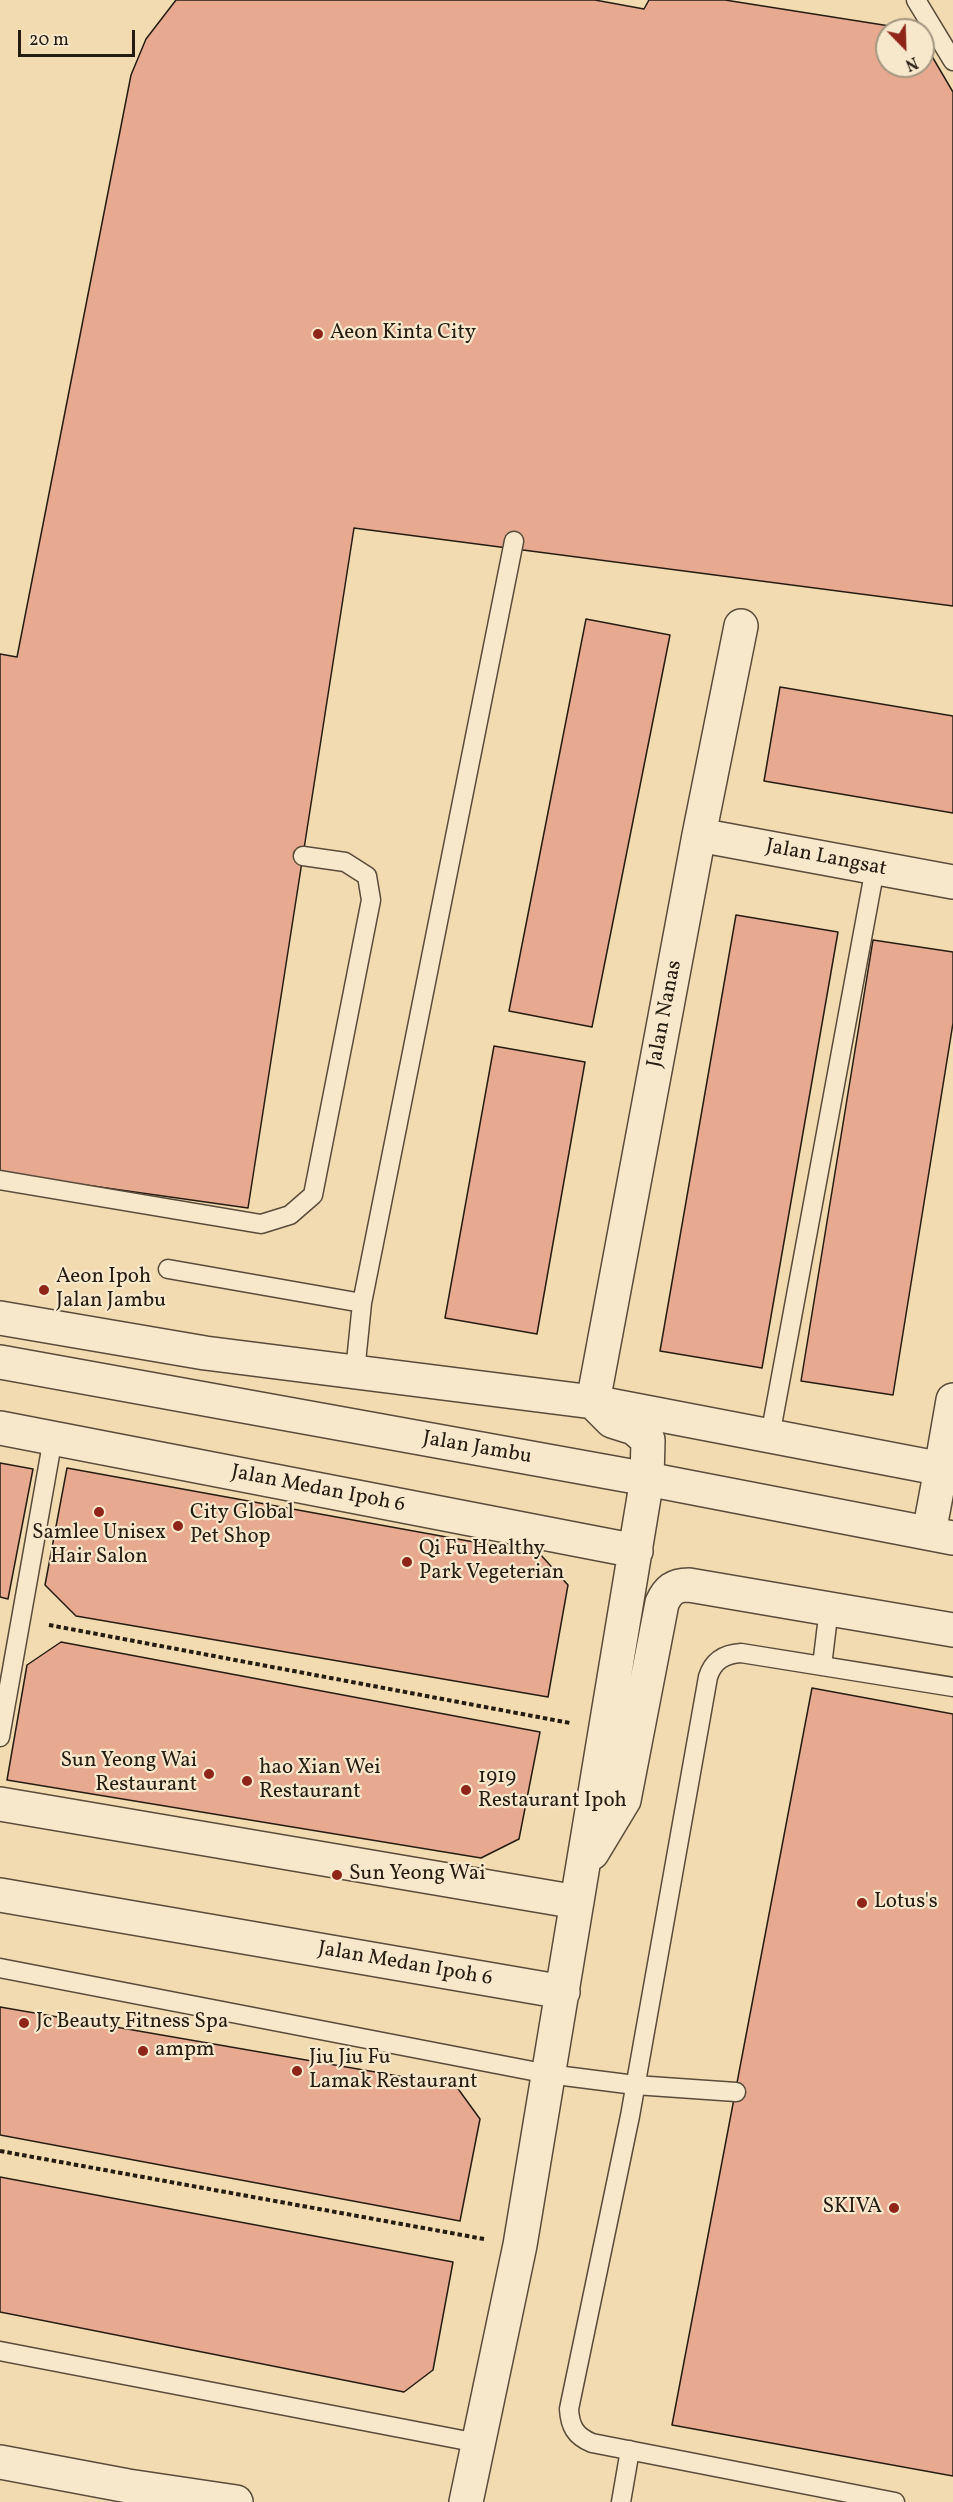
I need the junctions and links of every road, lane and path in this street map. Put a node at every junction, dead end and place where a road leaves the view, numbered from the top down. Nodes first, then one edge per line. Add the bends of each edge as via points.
1 (916, 0) edge
2 (953, 61) edge
3 (514, 541) dead end
4 (741, 626) dead end
5 (699, 835) junction
6 (303, 856) dead end
7 (875, 868) junction
8 (953, 882) edge
9 (0, 1180) edge
10 (168, 1269) dead end
11 (362, 1303) junction
12 (0, 1318) edge
13 (0, 1362) edge
14 (356, 1372) junction
15 (953, 1400) edge
16 (593, 1402) junction
17 (0, 1428) edge
18 (770, 1436) junction
19 (53, 1438) junction
20 (947, 1470) edge
21 (647, 1479) junction
22 (941, 1535) edge
23 (636, 1551) junction
24 (829, 1608) junction
25 (20, 1620) junction
26 (953, 1630) edge
27 (822, 1666) junction
28 (953, 1687) edge
29 (606, 1730) junction
30 (0, 1737) edge
31 (0, 1804) edge
32 (583, 1867) junction
33 (0, 1895) edge
34 (577, 1902) junction
35 (0, 1968) edge
36 (562, 1992) junction
37 (548, 2074) junction
38 (635, 2085) junction
39 (736, 2092) dead end
40 (0, 2151) edge
41 (520, 2245) junction
42 (0, 2351) edge
43 (478, 2443) junction
44 (630, 2450) junction
45 (0, 2462) edge
46 (128, 2494) edge
47 (236, 2502) edge
48 (466, 2502) edge
49 (621, 2502) edge
50 (895, 2502) edge

1 - 2 lane
3 - 11 lane
4 - 5 street, Jalan Nanas
5 - 7 street, Jalan Langsat
5 - 16 street, Jalan Nanas
6 - 9 lane via 345,862 367,876 371,900 313,1195 290,1215 261,1224
7 - 8 street, Jalan Langsat
7 - 18 lane
10 - 11 lane
11 - 14 lane
12 - 14 street via 205,1353
13 - 21 street, Jalan Jambu
14 - 16 street
15 - 20 street
16 - 18 street
16 - 21 street via 612,1421 634,1428 648,1440
17 - 19 street, Jalan Medan Ipoh 6
18 - 20 street
19 - 23 street, Jalan Medan Ipoh 6
19 - 25 lane
20 - 22 street
21 - 22 street, Jalan Jambu
21 - 23 street
23 - 29 street
24 - 26 street
24 - 27 lane
24 - 32 street via 689,1585 677,1585 667,1592 624,1800
25 - 29 path
25 - 30 lane
27 - 28 lane
27 - 38 lane via 730,1653 711,1666
29 - 32 street
31 - 34 street
32 - 34 street
33 - 36 street, Jalan Medan Ipoh 6
34 - 36 street
35 - 37 lane
36 - 37 street
37 - 38 lane
37 - 41 street
38 - 39 lane
38 - 44 lane via 569,2409 573,2431 582,2438
40 - 41 path
41 - 43 street
42 - 43 lane
43 - 48 street
44 - 49 lane
44 - 50 lane
45 - 46 street
46 - 47 street

